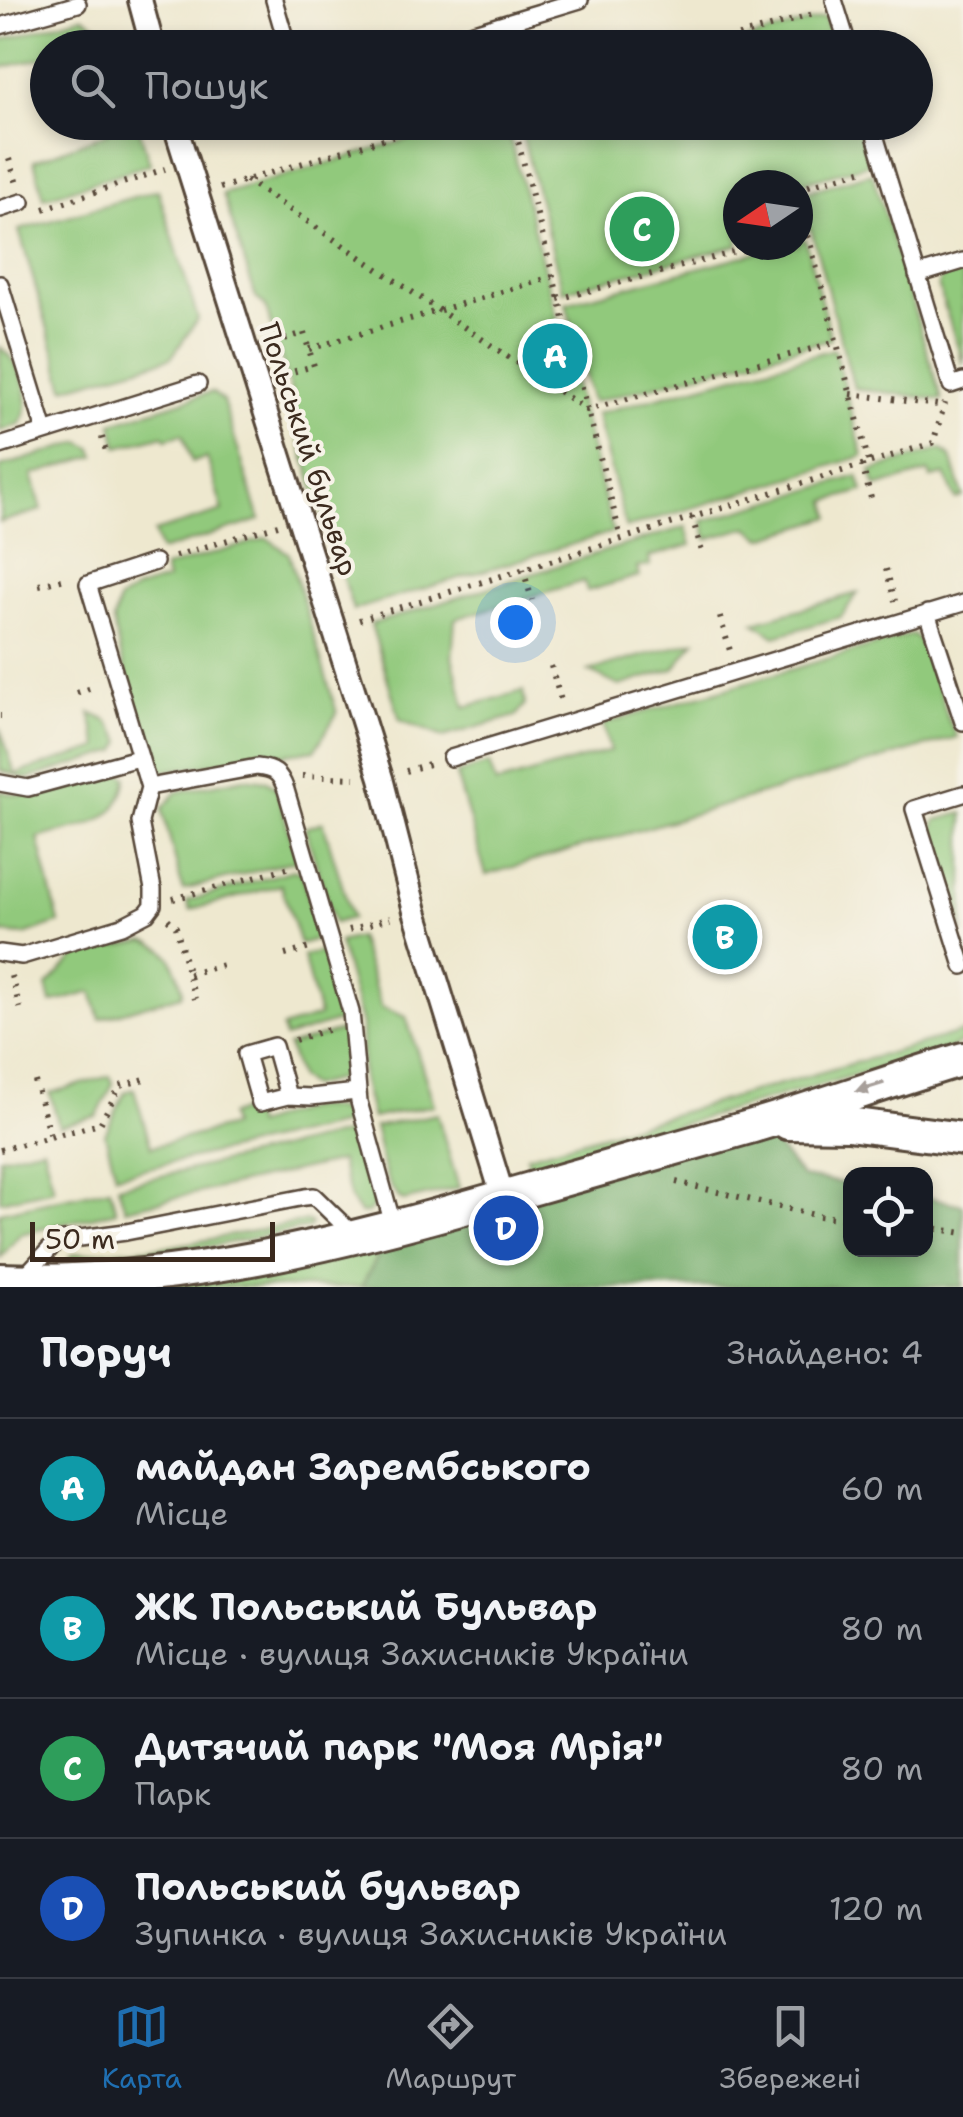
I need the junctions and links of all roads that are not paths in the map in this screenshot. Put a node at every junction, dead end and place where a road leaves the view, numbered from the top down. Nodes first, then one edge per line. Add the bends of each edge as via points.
1 (140, 0) edge
2 (274, 0) edge
3 (580, 0) edge
4 (78, 4) dead end
5 (836, 4) edge
6 (0, 26) edge
7 (148, 30) edge
8 (283, 30) edge
9 (481, 30) edge
10 (844, 30) edge
11 (179, 140) edge
12 (876, 140) edge
13 (22, 202) road end
14 (0, 209) edge
15 (963, 261) edge
16 (917, 275) junction
17 (0, 284) edge
18 (957, 383) edge
19 (198, 384) dead end
20 (45, 430) junction
21 (0, 446) edge
22 (155, 562) road end
23 (963, 602) edge
24 (927, 614) junction
25 (963, 722) edge
26 (138, 758) junction
27 (451, 758) road end
28 (0, 783) edge
29 (149, 787) junction
30 (963, 794) edge
31 (0, 953) edge
32 (963, 966) edge
33 (963, 1059) edge
34 (357, 1092) junction
35 (288, 1096) junction
36 (759, 1124) junction
37 (963, 1140) edge
38 (503, 1197) junction
39 (394, 1228) junction
40 (356, 1236) junction
41 (10, 1280) edge

1 - 7 street
2 - 8 lane
3 - 9 lane
4 - 6 lane
5 - 10 lane
11 - 38 street, Польський бульвар via 381,778 414,911
12 - 16 lane
13 - 14 lane
15 - 16 lane
16 - 18 lane
17 - 20 lane
19 - 20 lane
20 - 21 lane
22 - 26 lane via 88,584
23 - 24 lane
24 - 25 lane
24 - 27 lane
26 - 28 lane via 28,788
26 - 29 lane
29 - 31 lane via 140,822 153,889 147,913 22,956
29 - 34 lane via 257,767 281,776 353,1022
30 - 32 lane via 914,809
33 -> 36 street
34 - 35 lane
34 - 39 lane
35 - 35 lane via 274,1046 246,1054 260,1103
36 - 37 street via 848,1124
36 - 38 street
38 - 39 street
39 - 40 street
40 - 41 street via 152,1279
40 - 41 lane via 314,1196 304,1197 57,1241

